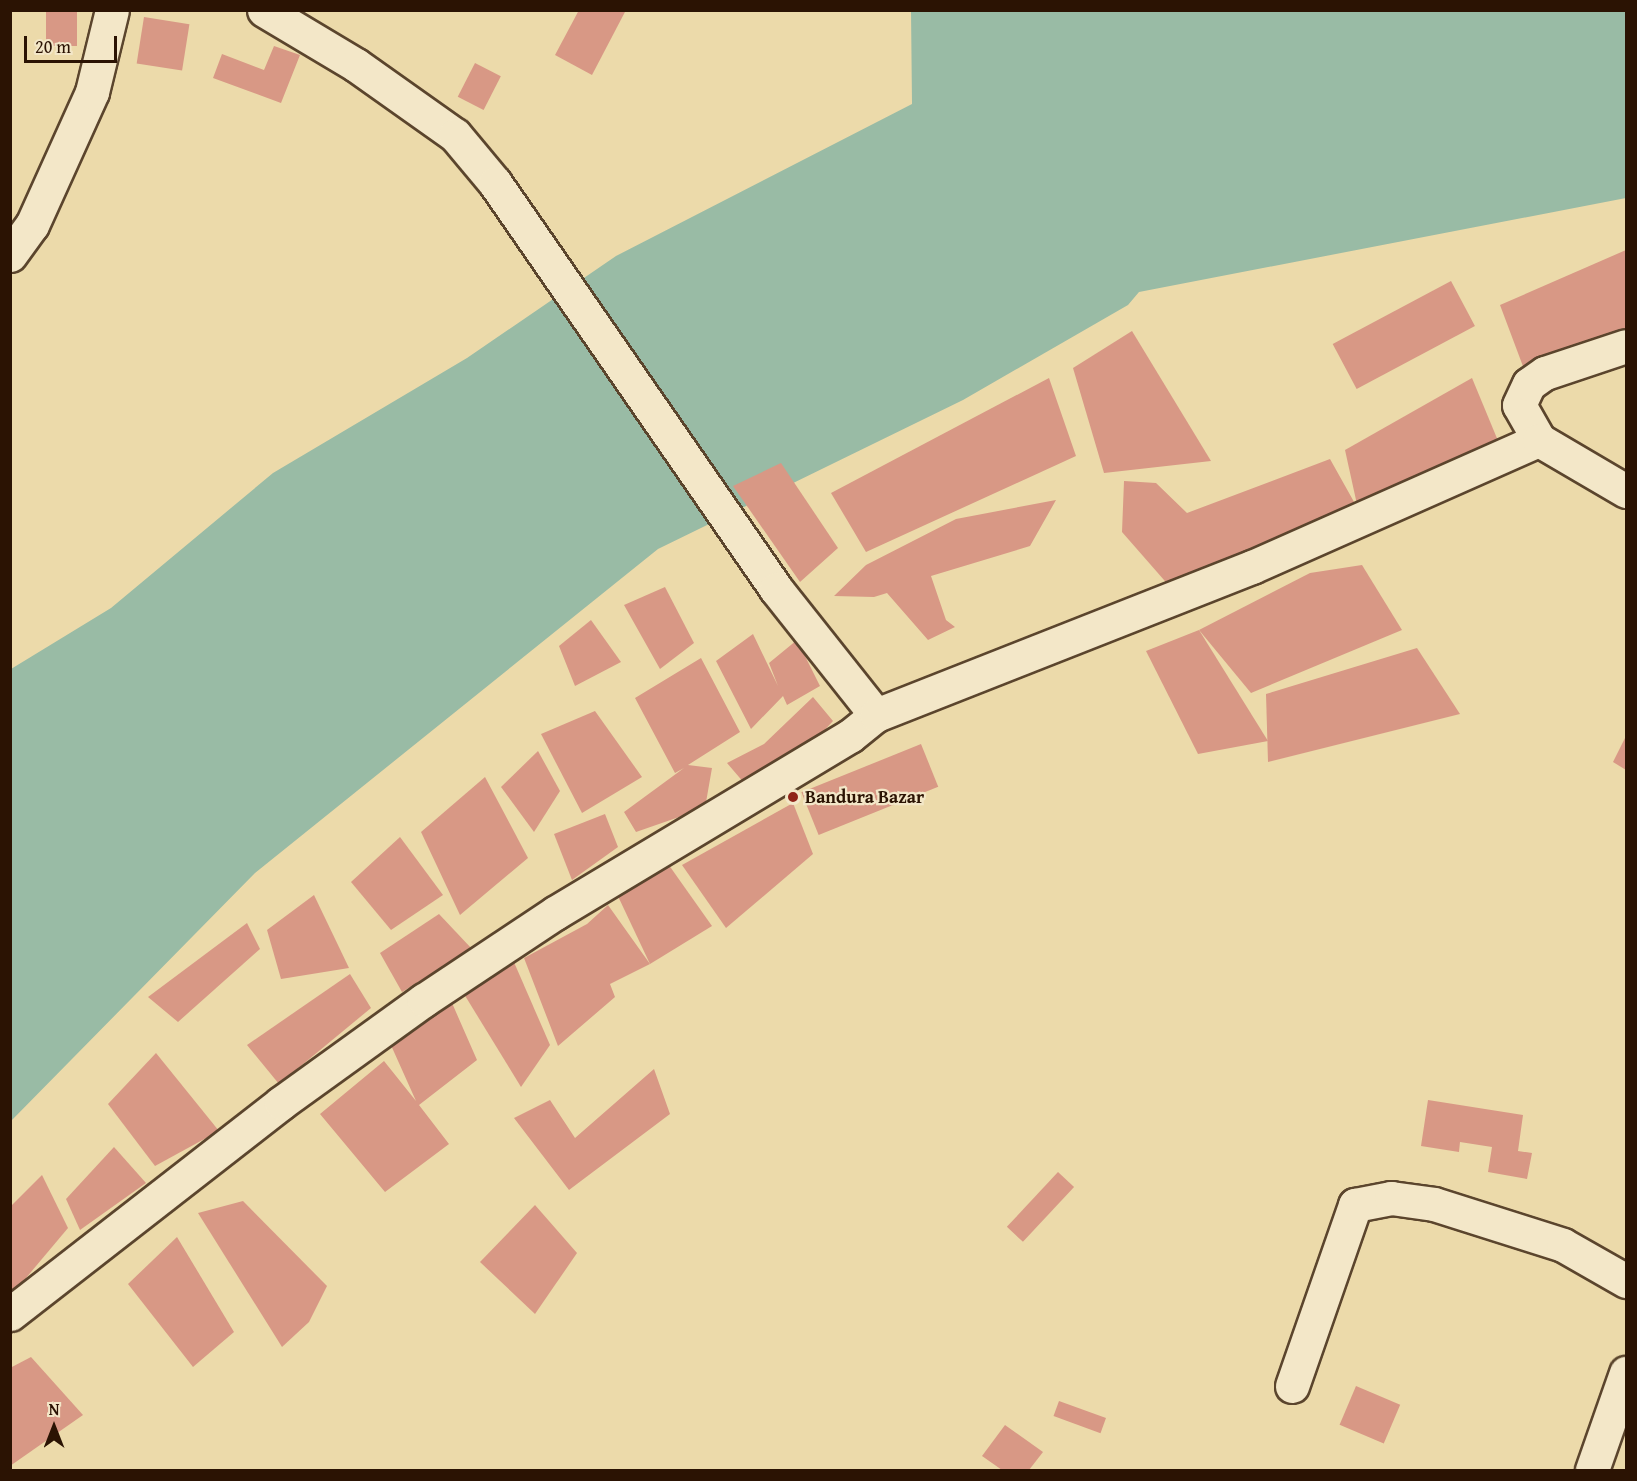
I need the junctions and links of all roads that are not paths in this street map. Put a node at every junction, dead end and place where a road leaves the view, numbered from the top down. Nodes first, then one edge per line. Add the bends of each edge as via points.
1 (112, 10) edge
2 (264, 10) edge
3 (10, 255) edge
4 (1626, 346) edge
5 (1539, 440) junction
6 (1626, 491) edge
7 (876, 715) junction
8 (1626, 1281) edge
9 (10, 1314) edge
10 (1626, 1373) edge
11 (1292, 1386) dead end
12 (1592, 1470) edge

1 - 3 street via 92,92 32,225
2 - 7 street via 356,65 455,135 495,183 776,590
4 - 5 street via 1545,373 1529,384 1519,405
5 - 6 street
5 - 7 street via 1252,567
7 - 9 street via 850,736 555,913 424,1000 281,1103
8 - 11 street via 1563,1245 1434,1204 1391,1198 1355,1205
10 - 12 street

